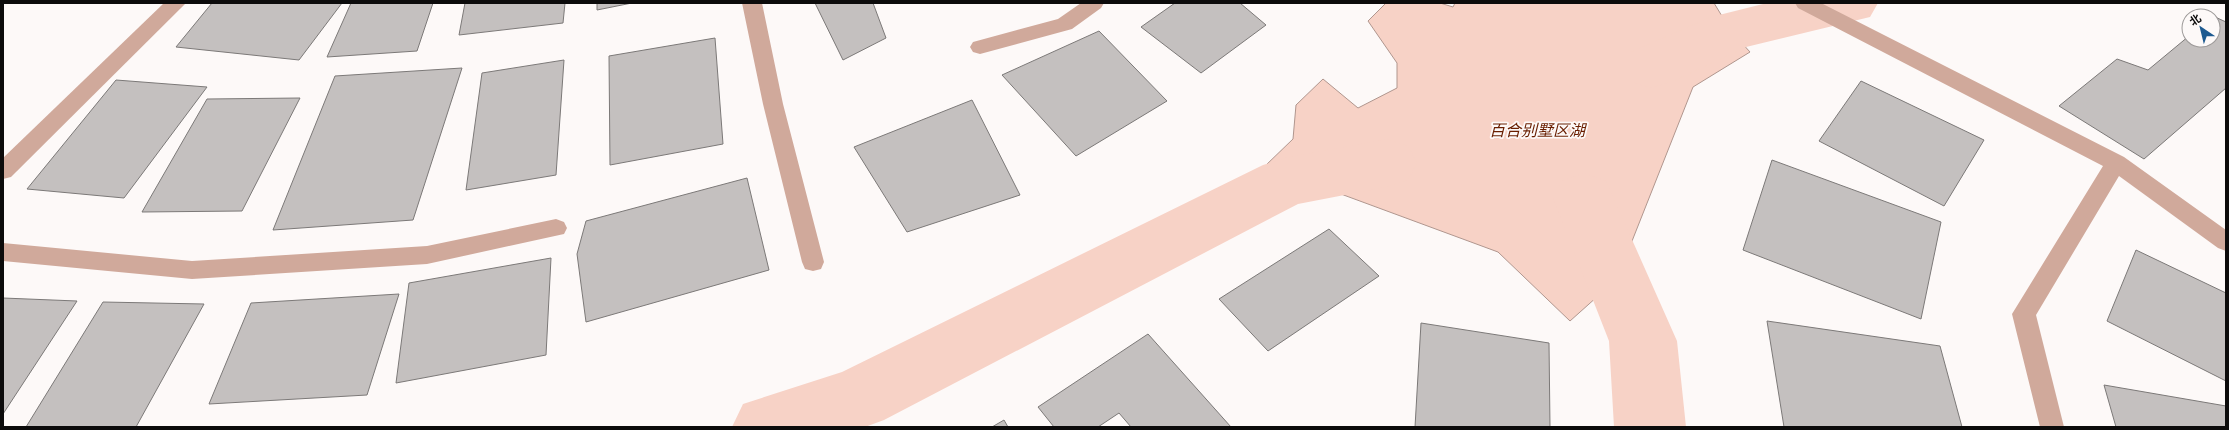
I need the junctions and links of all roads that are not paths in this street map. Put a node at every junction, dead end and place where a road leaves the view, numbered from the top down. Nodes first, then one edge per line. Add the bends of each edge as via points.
1 (176, 3) edge
2 (752, 3) edge
3 (1094, 3) edge
4 (1805, 3) edge
5 (980, 47) dead end
6 (2116, 163) junction
7 (3, 170) edge
8 (556, 228) dead end
9 (2223, 235) edge
10 (3, 252) edge
11 (813, 262) dead end
12 (2052, 427) edge

1 - 7 street
2 - 11 street via 773,104
3 - 5 street via 1065,24
4 - 6 street
6 - 9 street
6 - 12 street via 2024,314
8 - 10 street via 427,255 192,270

